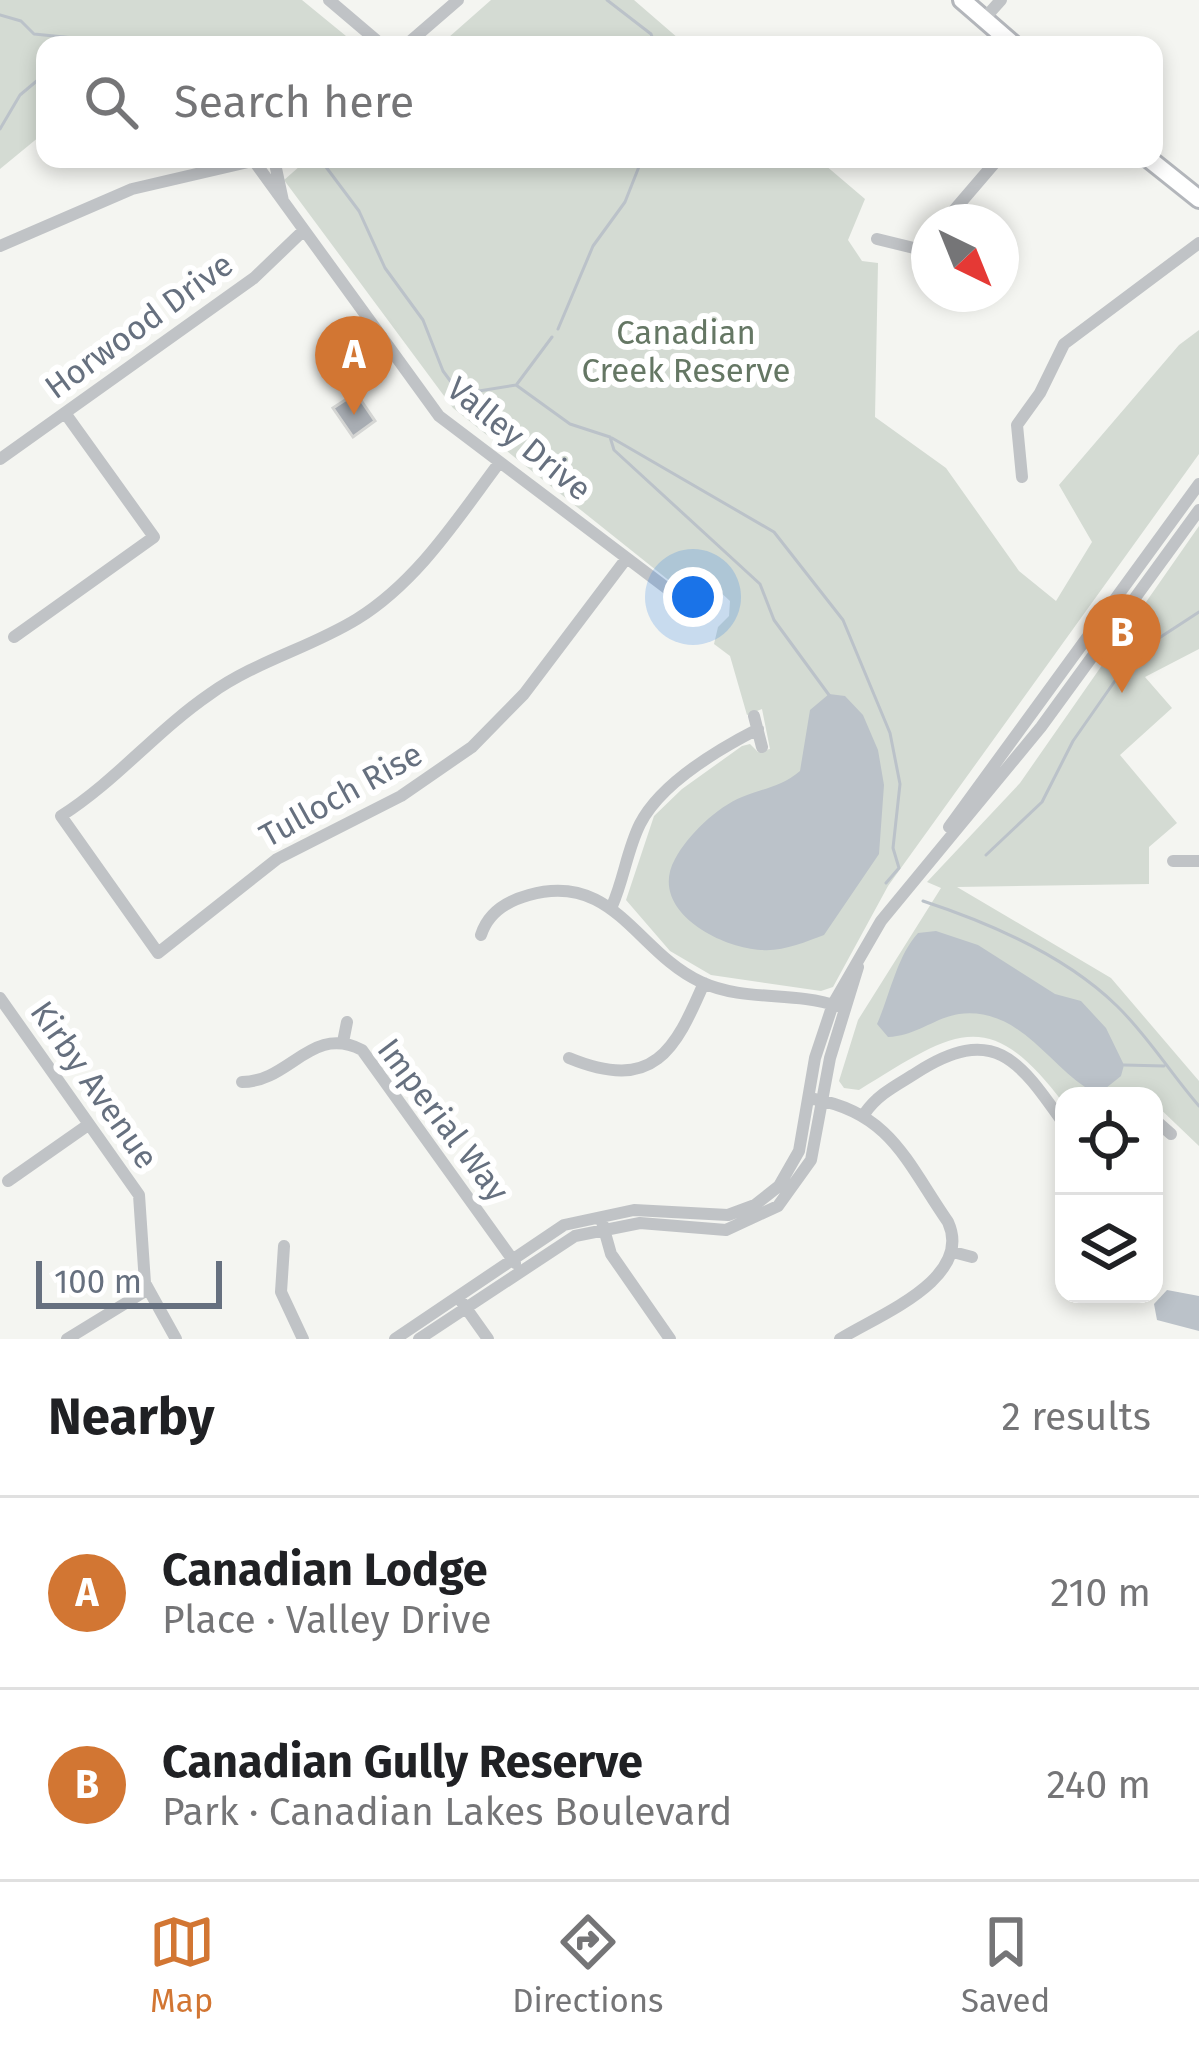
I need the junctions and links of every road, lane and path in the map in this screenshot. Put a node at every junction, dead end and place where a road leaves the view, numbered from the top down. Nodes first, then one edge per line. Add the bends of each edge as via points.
1 (328, 0) edge
2 (458, 0) edge
3 (962, 0) edge
4 (1001, 0) edge
5 (984, 20) junction
6 (371, 36) edge
7 (416, 36) edge
8 (1003, 36) edge
9 (223, 168) edge
10 (263, 168) edge
11 (276, 168) edge
12 (990, 168) edge
13 (1160, 168) edge
14 (1199, 199) edge
15 (959, 204) edge
16 (287, 207) junction
17 (304, 230) junction
18 (877, 239) dead end
19 (2, 241) edge
20 (1199, 243) edge
21 (911, 247) edge
22 (65, 412) junction
23 (0, 459) edge
24 (499, 463) junction
25 (1022, 477) dead end
26 (1199, 484) edge
27 (1199, 510) edge
28 (626, 559) junction
29 (714, 608) dead end
30 (14, 637) dead end
31 (762, 747) dead end
32 (932, 853) junction
33 (1173, 861) dead end
34 (1199, 861) edge
35 (612, 905) junction
36 (481, 935) dead end
37 (704, 983) junction
38 (0, 998) edge
39 (838, 1006) junction
40 (347, 1022) dead end
41 (343, 1042) junction
42 (569, 1058) dead end
43 (242, 1082) dead end
44 (815, 1099) junction
45 (1055, 1112) edge
46 (865, 1113) junction
47 (88, 1124) junction
48 (1163, 1128) edge
49 (1171, 1134) dead end
50 (8, 1181) dead end
51 (602, 1221) junction
52 (284, 1246) dead end
53 (953, 1252) junction
54 (972, 1257) dead end
55 (515, 1263) junction
56 (147, 1290) junction
57 (461, 1301) junction
58 (67, 1339) edge
59 (176, 1339) edge
60 (303, 1339) edge
61 (395, 1339) edge
62 (419, 1339) edge
63 (488, 1339) edge
64 (670, 1339) edge
65 (840, 1339) edge

1 - 6 street
2 - 7 street
3 - 5 main road
4 - 5 street
5 - 8 main road
9 - 19 street via 132,189
10 - 16 street, Valley Drive
11 - 16 street, Valley Drive
12 - 15 street
13 - 14 main road
16 - 17 street, Valley Drive
17 - 22 street, Horwood Drive via 257,275
17 - 24 street, Valley Drive via 434,411
18 - 21 street
20 - 25 street via 1061,348 1017,425
22 - 23 street, Horwood Drive
22 - 30 street via 154,537
24 - 28 street, Valley Drive
24 - 28 street, Tulloch Rise via 392,593 342,628 217,689 61,816 158,953 277,860 401,796 472,747 524,694
26 - 32 street
27 - 32 street via 1041,727
28 - 29 street, Valley Drive via 684,601
31 - 35 street via 756,723 651,807
32 - 39 street via 865,949
33 - 34 street
35 - 36 street via 574,892 537,893 503,907
35 - 37 street via 673,965
37 - 39 street
37 - 42 street via 678,1042 661,1059 605,1067
38 - 47 street, Kirby Avenue
39 - 44 street
40 - 41 street
41 - 43 street, Imperial Way via 320,1044 266,1079
41 - 55 street, Imperial Way via 372,1059
44 - 46 street
44 - 51 street via 794,1164 755,1205 711,1217 642,1209
45 - 46 street via 1022,1067 977,1048 938,1058
46 - 53 street via 948,1222
47 - 50 street
47 - 56 street, Kirby Avenue via 141,1200
48 - 49 street
51 - 55 street
51 - 64 street via 611,1254
52 - 60 street via 281,1292
53 - 54 street
53 - 65 street via 936,1278
55 - 57 street
56 - 58 street
56 - 59 street, Kirby Avenue
57 - 61 street
57 - 62 street
57 - 63 street

